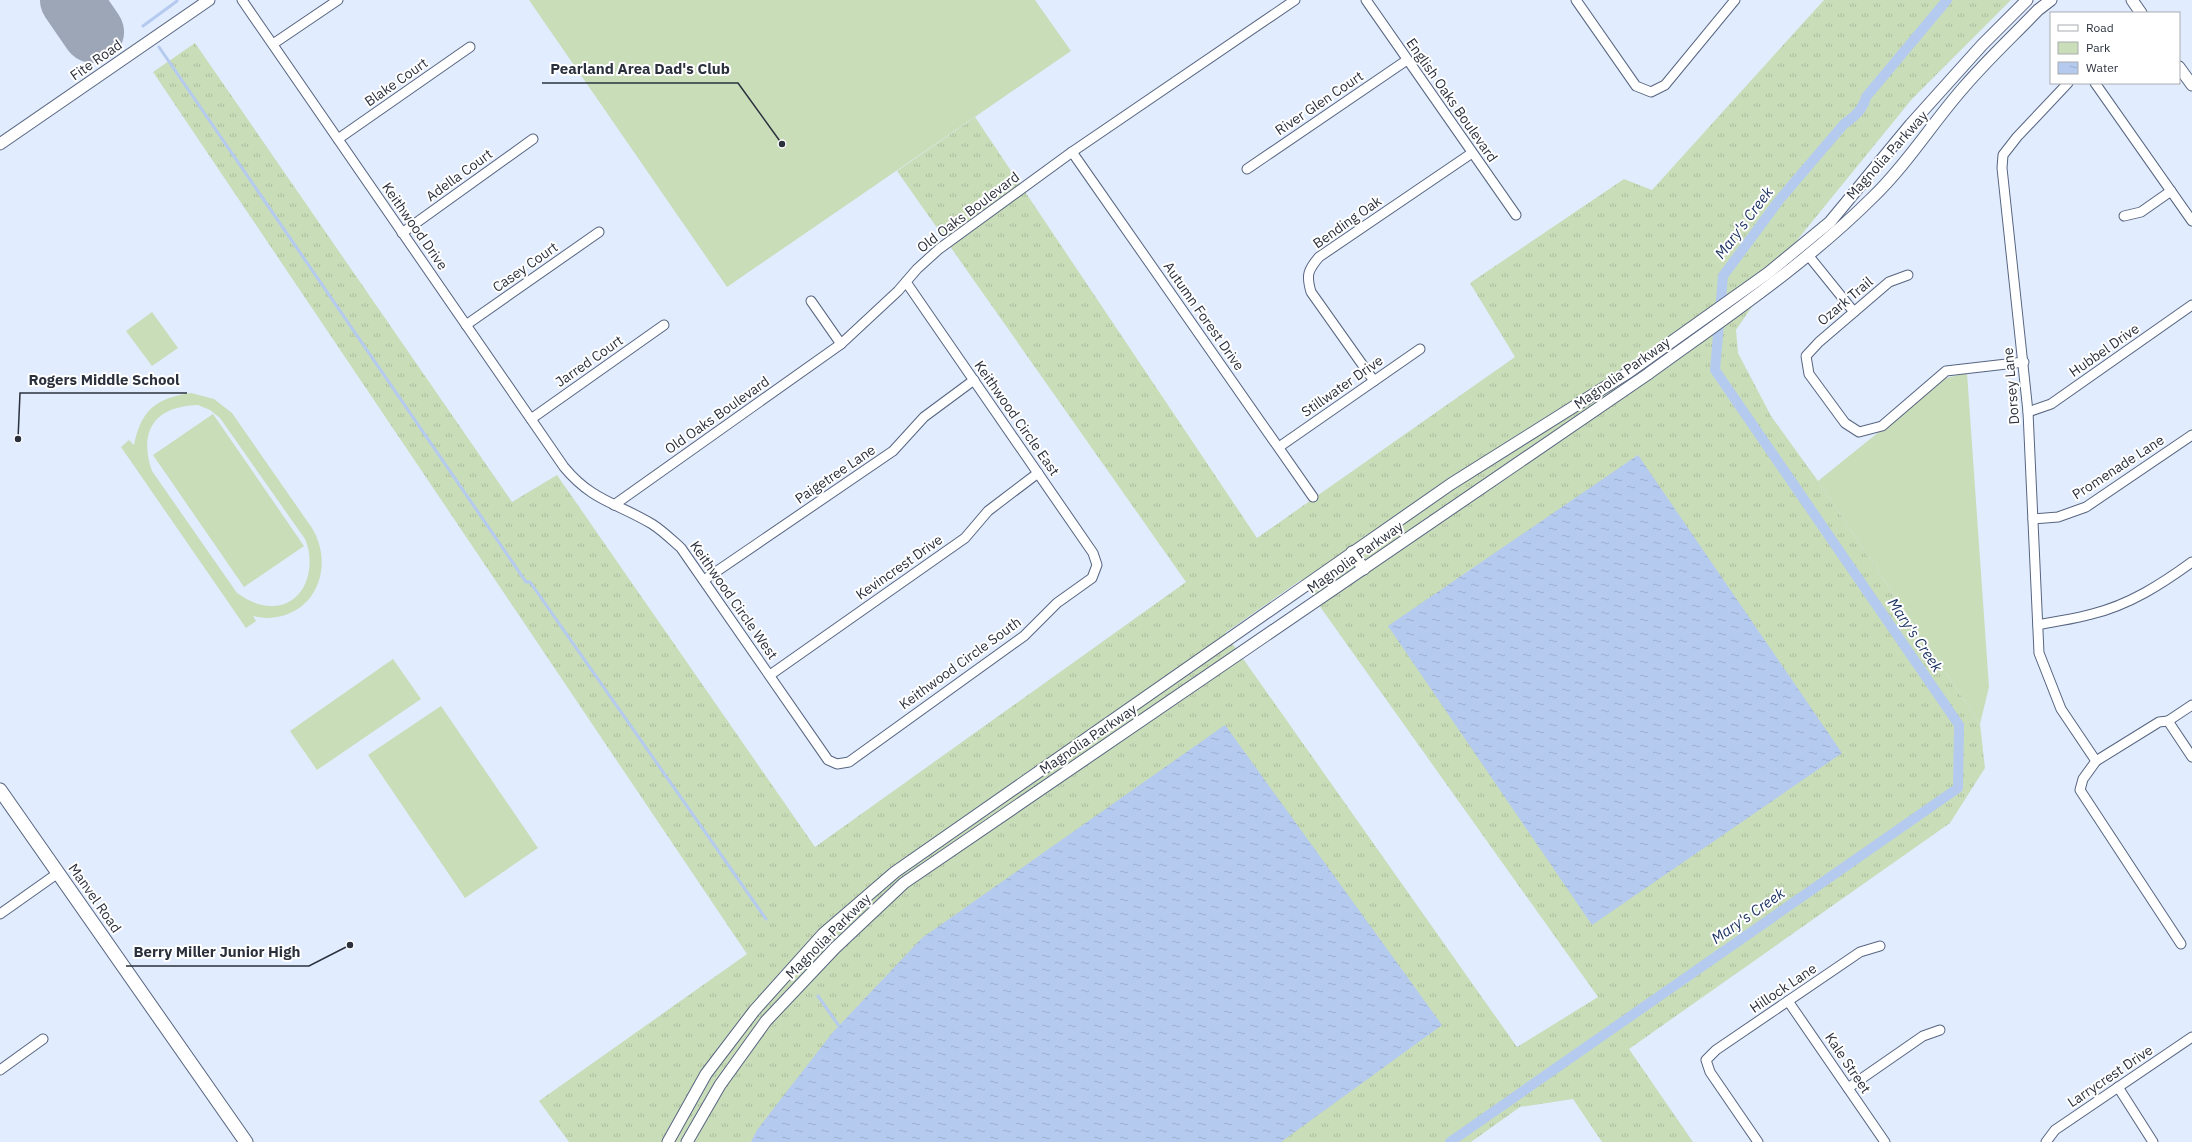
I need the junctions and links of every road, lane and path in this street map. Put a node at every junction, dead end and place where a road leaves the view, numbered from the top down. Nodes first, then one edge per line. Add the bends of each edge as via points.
1 (209, 0) edge
2 (242, 0) edge
3 (338, 0) edge
4 (1295, 0) edge
5 (1366, 0) edge
6 (1576, 0) edge
7 (1736, 0) edge
8 (2027, 0) edge
9 (2050, 0) edge
10 (2132, 0) edge
11 (2140, 12) edge
12 (273, 44) junction
13 (470, 47) dead end
14 (1407, 60) junction
15 (2180, 68) edge
16 (2067, 84) edge
17 (2096, 84) edge
18 (2192, 85) edge
19 (338, 139) junction
20 (533, 139) dead end
21 (0, 144) edge
22 (1072, 152) junction
23 (1472, 152) junction
24 (1247, 169) dead end
25 (2170, 192) junction
26 (1516, 215) dead end
27 (2124, 216) dead end
28 (2192, 221) edge
29 (599, 232) dead end
30 (402, 233) junction
31 (1808, 255) junction
32 (1908, 275) dead end
33 (906, 282) junction
34 (811, 301) dead end
35 (2192, 305) edge
36 (1854, 312) junction
37 (466, 325) junction
38 (664, 325) dead end
39 (841, 344) junction
40 (1420, 349) dead end
41 (2024, 362) junction
42 (974, 380) junction
43 (1374, 381) junction
44 (2028, 412) junction
45 (531, 419) junction
46 (2192, 435) edge
47 (1279, 447) junction
48 (564, 467) joint
49 (1038, 473) junction
50 (1313, 497) dead end
51 (614, 505) junction
52 (2033, 519) junction
53 (1352, 552) junction
54 (2192, 562) edge
55 (1364, 569) junction
56 (1095, 574) joint
57 (704, 580) junction
58 (2038, 624) junction
59 (1211, 651) junction
60 (1221, 667) junction
61 (770, 675) junction
62 (2192, 705) edge
63 (2168, 721) junction
64 (2192, 757) edge
65 (2096, 761) junction
66 (834, 763) joint
67 (0, 790) edge
68 (58, 874) junction
69 (881, 884) junction
70 (891, 895) junction
71 (0, 914) edge
72 (2181, 944) dead end
73 (1880, 946) dead end
74 (1788, 1001) junction
75 (1940, 1030) dead end
76 (739, 1031) junction
77 (2192, 1037) edge
78 (43, 1039) dead end
79 (751, 1041) junction
80 (0, 1070) edge
81 (2118, 1087) junction
82 (1848, 1088) junction
83 (246, 1142) edge
84 (668, 1142) edge
85 (688, 1142) edge
86 (1758, 1142) edge
87 (1885, 1142) edge
88 (2046, 1142) edge
89 (2153, 1142) edge

1 - 21 street, Fite Road
2 - 12 street, Keithwood Drive
3 - 12 street
4 - 22 street, Old Oaks Boulevard
5 - 14 street, English Oaks Boulevard
6 - 7 street via 1636,86 1651,92 1665,85
8 - 53 street, Magnolia Parkway via 1982,44 1911,124 1830,222 1751,285 1629,372 1451,484
9 - 31 street, Magnolia Parkway via 1964,86 1914,151 1874,196
10 - 11 street
12 - 19 street, Keithwood Drive
13 - 19 street, Blake Court
14 - 23 street, English Oaks Boulevard
14 - 24 street, River Glen Court
15 - 18 street
16 - 41 street, Dorsey Lane via 2026,126 2003,155 2002,168
17 - 25 street
19 - 30 street, Keithwood Drive
20 - 30 street, Adella Court
22 - 33 street, Old Oaks Boulevard via 939,249
22 - 47 street, Autumn Forest Drive
23 - 26 street, English Oaks Boulevard
23 - 43 street, Bending Oak via 1319,257 1310,268 1308,280 1311,292
25 - 27 street via 2141,212
25 - 28 street
29 - 37 street, Casey Court
30 - 37 street, Keithwood Drive
31 - 36 street
31 - 55 street, Magnolia Parkway via 1760,294 1668,360
32 - 36 street, Ozark Trail via 1890,282
33 - 39 street, Old Oaks Boulevard
33 - 42 street, Keithwood Circle East
34 - 39 street
35 - 44 street, Hubbel Drive via 2051,404
36 - 41 street, Ozark Trail via 1806,356 1809,374 1845,422 1859,432 1882,426 1946,371
37 - 45 street, Keithwood Drive
38 - 45 street, Jarred Court
39 - 51 street, Old Oaks Boulevard
40 - 43 street, Stillwater Drive
41 - 44 street, Dorsey Lane
42 - 49 street, Keithwood Circle East
42 - 57 street, Paigetree Lane via 924,418 893,451
43 - 47 street, Stillwater Drive
44 - 52 street, Dorsey Lane
45 - 48 street, Keithwood Drive
46 - 52 street, Promenade Lane via 2086,507 2058,517
47 - 50 street, Autumn Forest Drive
48 - 51 street, Keithwood Circle West via 586,490
49 - 56 street, Keithwood Circle East via 1094,553 1097,565
49 - 61 street, Kevincrest Drive via 988,511 966,538
51 - 57 street, Keithwood Circle West via 668,535 681,548
52 - 58 street, Dorsey Lane
53 - 55 street
53 - 59 street, Magnolia Parkway
54 - 58 street via 2162,583 2126,602 2093,614
55 - 60 street, Magnolia Parkway
56 - 66 street, Keithwood Circle South via 1057,603 1024,636 849,762
57 - 61 street, Keithwood Circle West
58 - 65 street, Dorsey Lane via 2039,653 2061,709
59 - 60 street
59 - 69 street, Magnolia Parkway
60 - 70 street, Magnolia Parkway via 904,883
61 - 66 street, Keithwood Circle West via 828,760
62 - 63 street
63 - 64 street
63 - 65 street via 2159,722
65 - 72 street via 2083,779 2080,790
67 - 68 main road, Manvel Road
68 - 71 street
68 - 83 main road, Manvel Road
69 - 70 street
69 - 76 street, Magnolia Parkway via 823,934
70 - 79 street, Magnolia Parkway via 834,948 766,1021
73 - 74 street, Hillock Lane via 1860,952
74 - 82 street, Kale Street
74 - 86 street, Hillock Lane via 1716,1050 1706,1060 1710,1072
75 - 82 street via 1923,1036
76 - 79 street
76 - 84 street, Magnolia Parkway via 706,1074
77 - 81 street, Larrycrest Drive
78 - 80 street
79 - 85 street, Magnolia Parkway via 720,1085
81 - 88 street, Larrycrest Drive via 2055,1130
81 - 89 street
82 - 87 street, Kale Street

